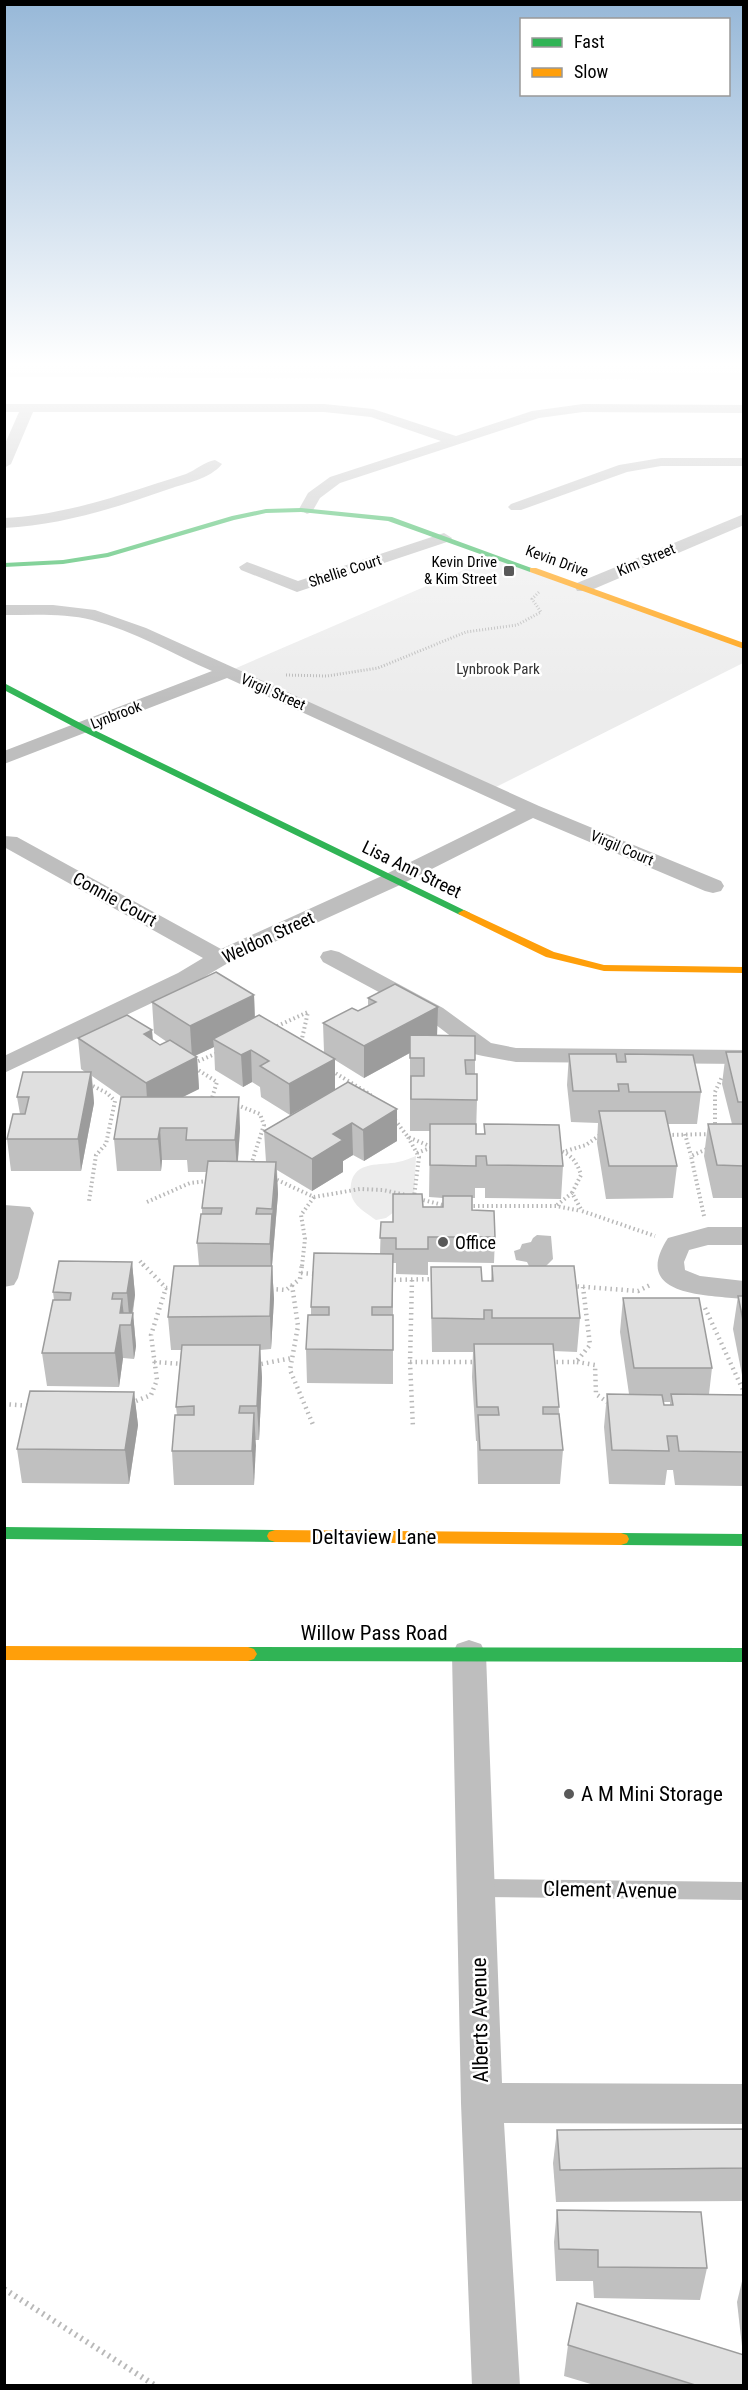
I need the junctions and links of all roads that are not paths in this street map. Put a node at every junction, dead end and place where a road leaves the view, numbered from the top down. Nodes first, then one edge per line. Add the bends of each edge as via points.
1 (188, 478) edge
2 (341, 478) edge
3 (598, 478) edge
4 (516, 507) dead end
5 (307, 509) junction
6 (744, 519) edge
7 (4, 523) edge
8 (444, 538) junction
9 (4, 566) edge
10 (247, 567) dead end
11 (583, 587) junction
12 (4, 610) edge
13 (742, 643) edge
14 (227, 672) junction
15 (4, 686) edge
16 (83, 728) junction
17 (4, 758) edge
18 (532, 810) junction
19 (10, 841) dead end
20 (392, 880) junction
21 (713, 886) dead end
22 (331, 957) dead end
23 (219, 958) junction
24 (744, 970) edge
25 (744, 1057) edge
26 (4, 1066) edge
27 (12, 1213) edge
28 (744, 1236) edge
29 (9, 1242) edge
30 (4, 1278) edge
31 (744, 1290) edge
32 (4, 1533) edge
33 (744, 1540) edge
34 (4, 1653) edge
35 (469, 1654) junction
36 (744, 1655) edge
37 (477, 1888) junction
38 (744, 1891) edge
39 (482, 2103) junction
40 (744, 2104) edge
41 (496, 2385) edge

1 - 7 street via 65,516
2 - 5 street via 313,496
3 - 4 street
5 - 8 street, Kevin Drive via 389,519
5 - 9 street, Kevin Drive via 250,514 210,523 122,552 36,566
6 - 11 street, Kim Street
8 - 10 street, Shellie Court via 297,587
8 - 11 street, Kevin Drive
11 - 13 street, Kevin Drive
12 - 14 street, Virgil Street via 95,615
14 - 16 street, Lynbrook
14 - 18 street, Virgil Street
15 - 16 street, Lisa Ann Street
16 - 17 street, Lynbrook
16 - 20 street, Lisa Ann Street
18 - 20 street, Weldon Street
18 - 21 street, Virgil Court
19 - 23 street, Connie Court
20 - 23 street, Weldon Street
20 - 24 street, Lisa Ann Street via 550,955 604,968
22 - 25 street via 435,1013 483,1049 516,1055
23 - 26 street, Weldon Street via 186,978
27 - 29 street
28 - 31 street via 708,1236 678,1244 670,1262 684,1280
29 - 30 street
32 - 33 street, Deltaview Lane
34 - 35 street, Willow Pass Road
35 - 36 street, Willow Pass Road
35 - 37 street, Alberts Avenue
37 - 38 lane, Clement Avenue
37 - 39 street, Alberts Avenue
39 - 40 street
39 - 41 street, Alberts Avenue

